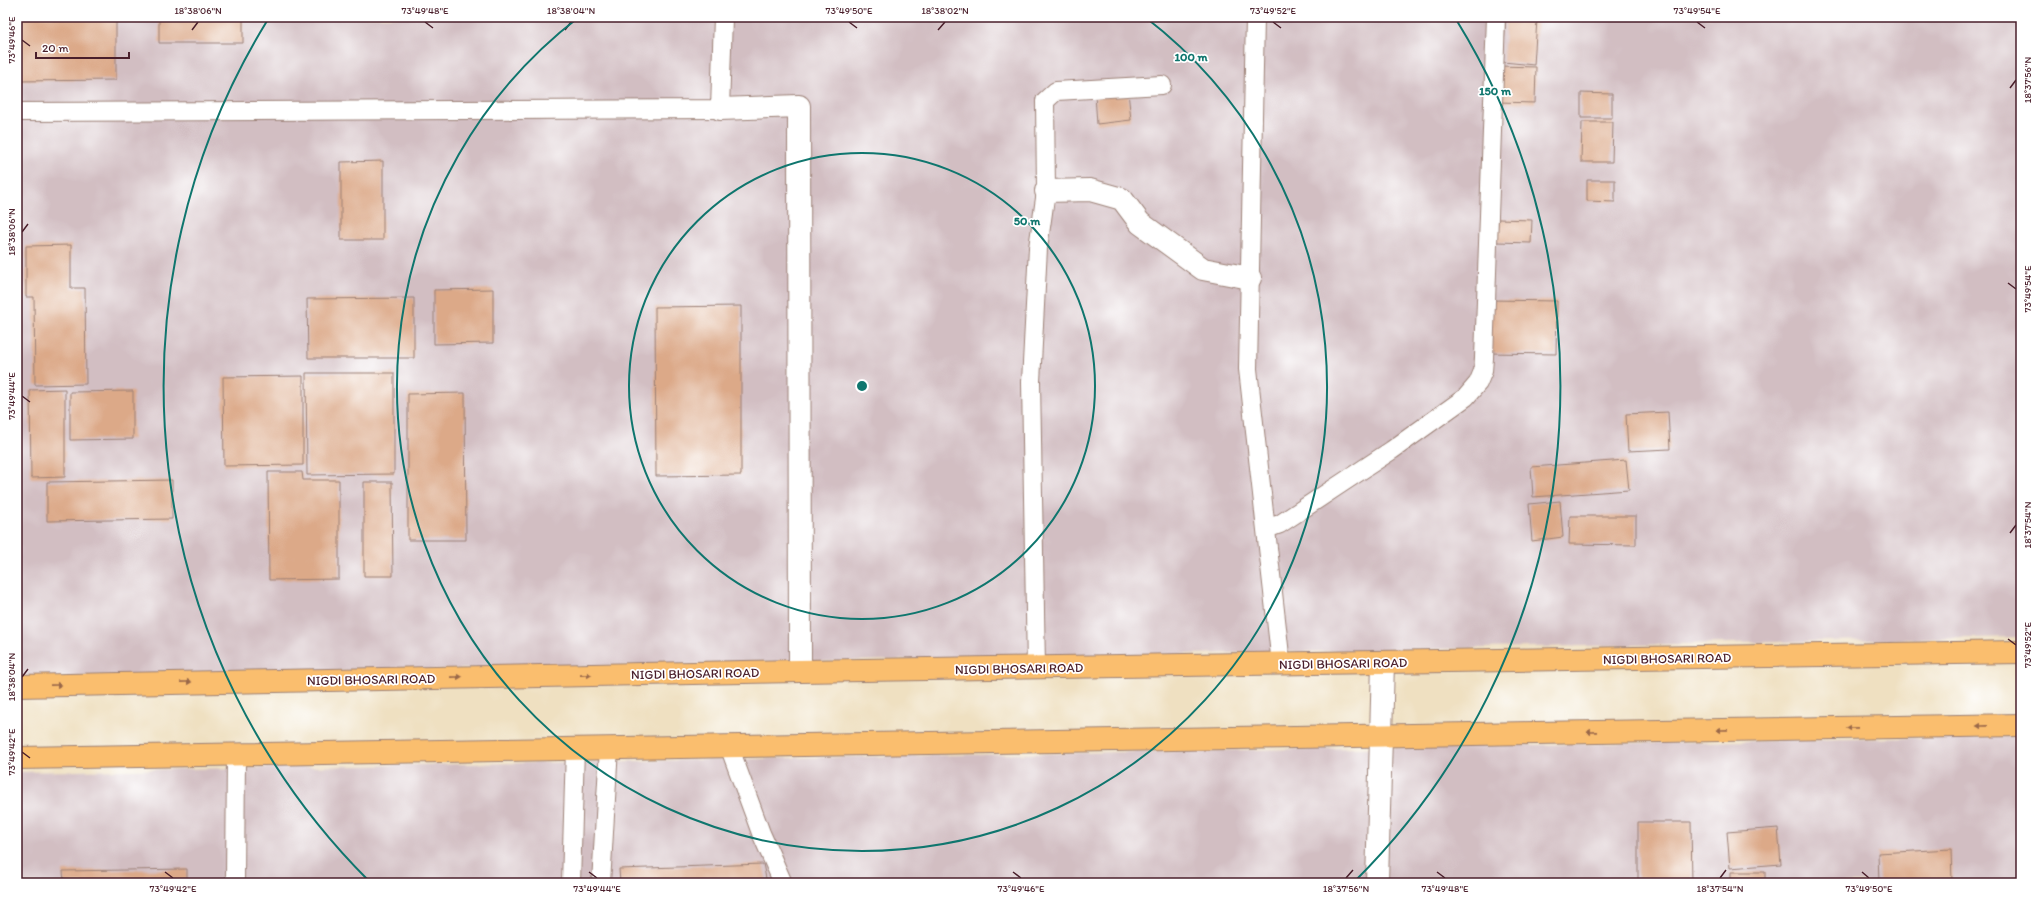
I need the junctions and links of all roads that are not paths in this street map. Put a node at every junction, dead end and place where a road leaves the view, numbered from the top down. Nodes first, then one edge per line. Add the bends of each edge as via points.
1 (723, 17) edge
2 (1255, 17) edge
3 (1496, 17) edge
4 (1162, 85) dead end
5 (720, 109) junction
6 (17, 112) edge
7 (1046, 191) junction
8 (1250, 278) junction
9 (1266, 529) junction
10 (2021, 652) edge
11 (1383, 663) junction
12 (1281, 664) junction
13 (1036, 668) junction
14 (800, 671) junction
15 (17, 686) edge
16 (2021, 725) edge
17 (1381, 736) junction
18 (729, 746) junction
19 (609, 748) junction
20 (575, 749) junction
21 (236, 755) junction
22 (17, 758) edge
23 (235, 883) edge
24 (571, 883) edge
25 (601, 883) edge
26 (783, 883) edge
27 (1377, 883) edge

1 - 5 lane
2 - 8 lane
3 - 9 lane via 1484,358 1483,371 1478,383 1466,397 1392,450 1280,524
4 - 7 lane via 1056,91 1045,101
5 - 6 lane
5 - 14 street via 799,106
7 - 8 street via 1090,190 1122,198 1140,223 1203,268
7 - 13 lane via 1038,248 1031,382
8 - 9 lane via 1248,369
9 - 12 lane
10 - 11 main road, NIGDI BHOSARI ROAD
11 - 12 main road, NIGDI BHOSARI ROAD
11 - 17 street
12 - 13 main road, NIGDI BHOSARI ROAD
13 - 14 main road, NIGDI BHOSARI ROAD
15 -> 14 main road, NIGDI BHOSARI ROAD
16 -> 17 main road
17 - 18 main road
17 - 27 street
18 - 19 main road
18 - 26 lane via 761,833
19 - 20 main road
19 - 25 lane
20 - 21 main road
20 - 24 lane
21 - 22 main road
21 - 23 lane

